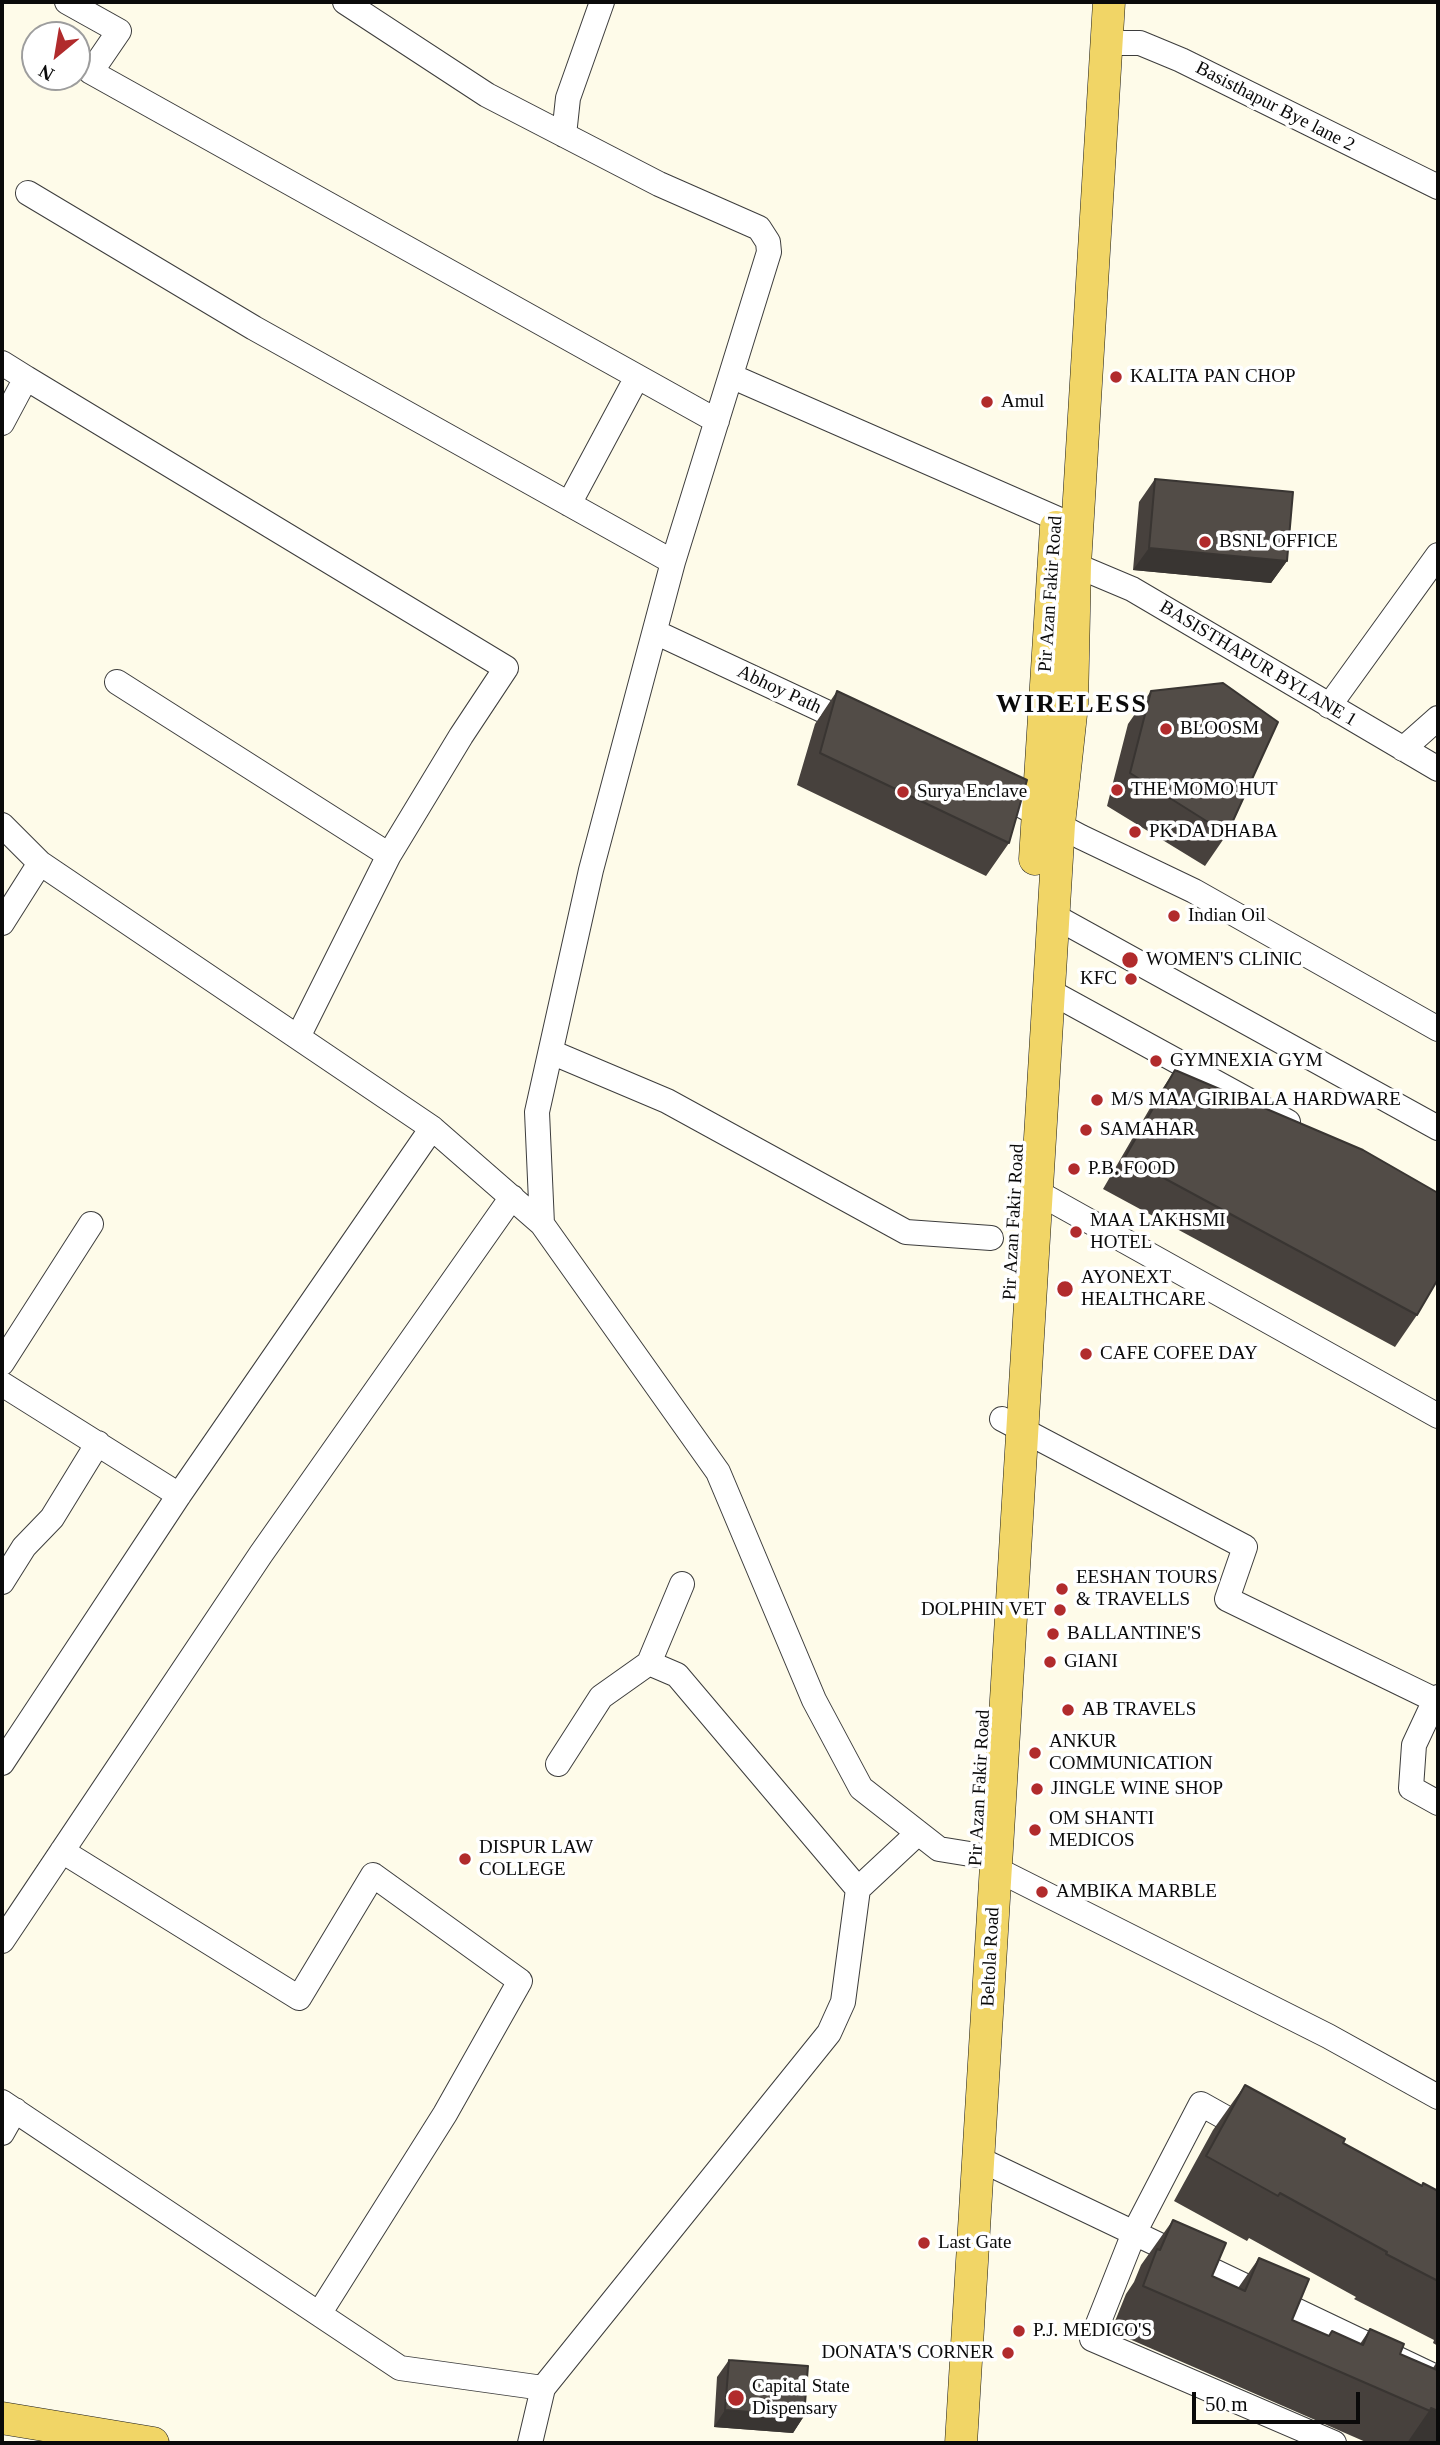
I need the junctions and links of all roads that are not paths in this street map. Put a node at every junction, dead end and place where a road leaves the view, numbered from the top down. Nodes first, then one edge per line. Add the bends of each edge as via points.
1 (67, 2) edge
2 (345, 2) edge
3 (602, 2) edge
4 (1087, 2) edge
5 (1109, 2) edge
6 (1107, 43) junction
7 (564, 135) junction
8 (1438, 187) edge
9 (28, 193) dead end
10 (2, 363) edge
11 (731, 376) junction
12 (637, 377) junction
13 (26, 378) junction
14 (717, 421) junction
15 (2, 423) edge
16 (569, 504) junction
17 (1067, 523) junction
18 (1438, 555) edge
19 (673, 562) junction
20 (1075, 565) junction
21 (655, 632) junction
22 (117, 682) dead end
23 (1329, 706) junction
24 (1438, 718) edge
25 (879, 737) edge
26 (1403, 749) junction
27 (1438, 769) edge
28 (967, 778) edge
29 (1038, 813) junction
30 (2, 825) edge
31 (388, 855) junction
32 (40, 863) junction
33 (1054, 916) junction
34 (2, 923) edge
35 (1049, 991) junction
36 (1438, 1029) edge
37 (298, 1037) junction
38 (551, 1052) junction
39 (432, 1128) junction
40 (1438, 1128) edge
41 (1307, 1133) edge
42 (1037, 1192) junction
43 (512, 1197) junction
44 (91, 1224) dead end
45 (542, 1224) junction
46 (991, 1238) dead end
47 (2, 1363) edge
48 (2, 1384) edge
49 (1438, 1416) edge
50 (1012, 1424) junction
51 (97, 1443) junction
52 (179, 1495) junction
53 (2, 1583) edge
54 (682, 1584) dead end
55 (649, 1663) junction
56 (1436, 1699) edge
57 (2, 1763) edge
58 (558, 1764) dead end
59 (1438, 1803) edge
60 (918, 1833) junction
61 (62, 1851) junction
62 (986, 1862) junction
63 (858, 1889) junction
64 (2, 1941) edge
65 (1438, 2097) edge
66 (8, 2106) edge
67 (2, 2133) edge
68 (1272, 2144) edge
69 (979, 2159) junction
70 (1134, 2233) junction
71 (320, 2314) junction
72 (1438, 2378) edge
73 (543, 2388) junction
74 (2, 2418) edge
75 (153, 2443) edge
76 (530, 2443) edge
77 (940, 2443) edge
78 (961, 2443) edge
79 (1334, 2443) edge

1 - 12 street via 119,31 91,72
2 - 7 street via 487,95
3 - 7 street via 568,99
4 - 17 main road, Pir Azan Fakir Road
5 - 6 main road, Pir Azan Fakir Road
6 - 8 street, Basisthapur Bye lane 2 via 1140,43 1181,60
6 - 17 main road, Pir Azan Fakir Road
7 - 11 street via 758,228 768,242 769,252
9 - 16 street via 254,328
10 - 13 street
11 - 14 street
11 - 17 street
12 - 14 street
12 - 16 street
13 - 15 street
13 - 31 street via 506,668
14 - 19 street
16 - 19 street
17 - 20 main road, Pir Azan Fakir Road
17 - 29 main road, Pir Azan Fakir Road
18 - 23 street
19 - 21 street
20 - 23 street, BASISTHAPUR BYLANE 1 via 1132,589
20 - 29 main road, Pir Azan Fakir Road via 1072,705
21 - 25 street, Abhoy Path
21 - 38 street via 591,870
22 - 31 street
23 - 26 street, BASISTHAPUR BYLANE 1
24 - 26 street
26 - 27 street, BASISTHAPUR BYLANE 1
28 - 29 street
29 - 33 main road, Pir Azan Fakir Road
29 - 36 street via 1194,891
29 - 50 main road, Pir Azan Fakir Road
30 - 32 street
31 - 37 street
32 - 34 street
32 - 37 street
33 - 35 main road, Pir Azan Fakir Road
33 - 40 street
35 - 41 street
35 - 42 main road, Pir Azan Fakir Road
37 - 39 street
38 - 45 street via 537,1112
38 - 46 street via 667,1101 906,1232
39 - 43 street
39 - 52 street
42 - 49 street
42 - 50 main road, Pir Azan Fakir Road
43 - 45 street
43 - 61 street via 261,1554
44 - 47 street
45 - 60 street via 718,1472 814,1700 861,1787
48 - 51 street
50 - 56 street via 1245,1547 1227,1599
50 - 62 main road, Pir Azan Fakir Road
51 - 52 street
51 - 53 street via 52,1518 24,1547
52 - 57 street
54 - 55 street
55 - 58 street via 601,1697
55 - 63 street via 677,1675
56 - 59 street via 1414,1745 1411,1788
60 - 62 street via 939,1849
60 - 63 street
61 - 64 street
61 - 71 street via 299,1998 373,1875 520,1981 445,2114
62 - 65 street
62 - 69 main road, Beltola Road
62 - 77 main road, Pir Azan Fakir Road
63 - 73 street via 843,2002 830,2033
66 - 67 street
66 - 71 street
68 - 70 street via 1201,2104
69 - 70 street
69 - 78 main road, Beltola Road
70 - 72 street
70 - 79 street via 1092,2339
71 - 73 street via 400,2368
73 - 76 street
74 - 75 main road

